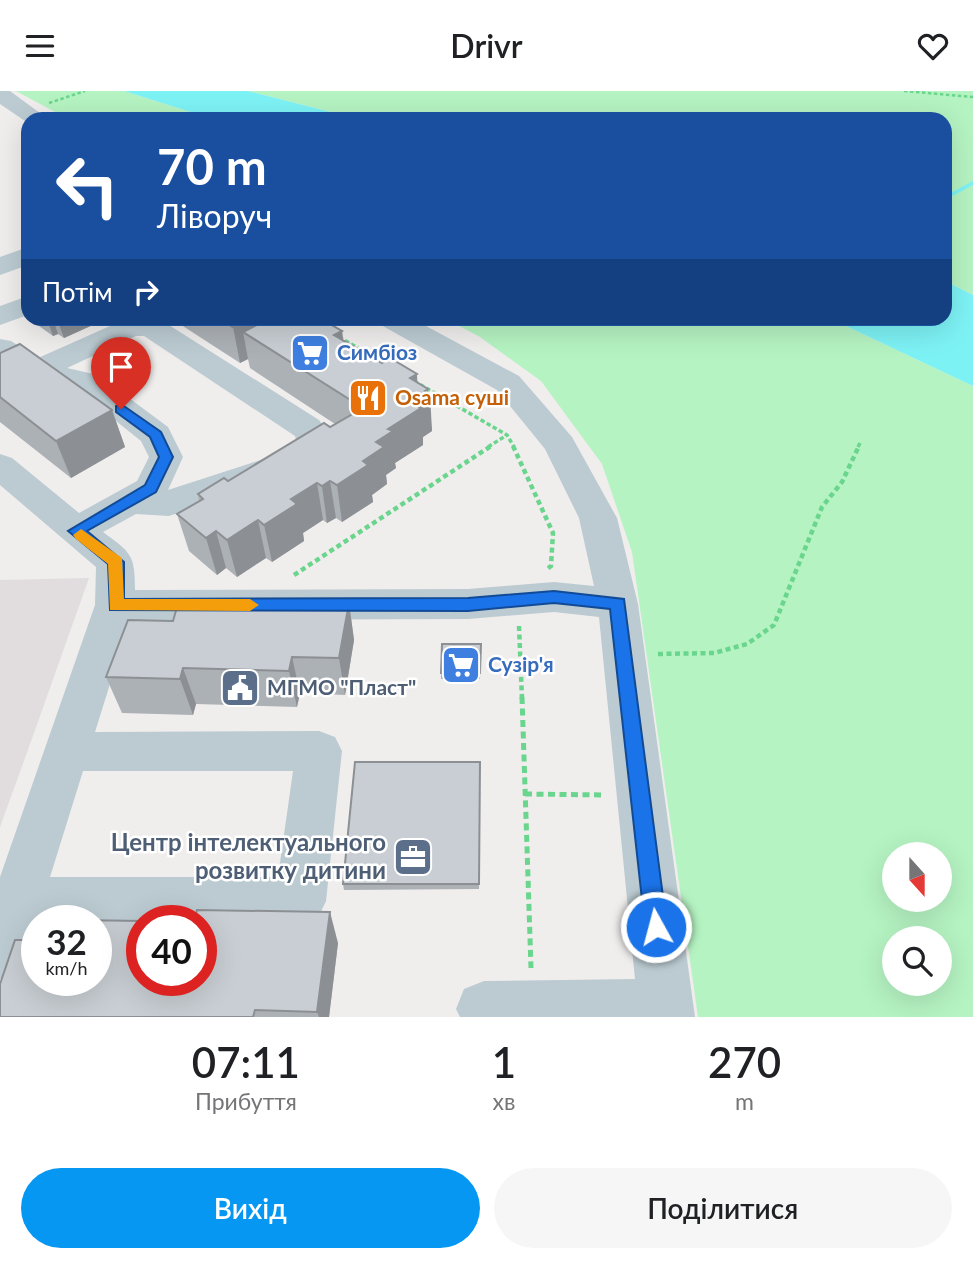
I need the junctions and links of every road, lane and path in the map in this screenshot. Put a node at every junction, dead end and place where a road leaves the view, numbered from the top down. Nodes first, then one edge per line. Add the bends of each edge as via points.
1 (85, 91) edge
2 (904, 91) edge
3 (0, 94) edge
4 (973, 97) edge
5 (39, 112) edge
6 (21, 258) edge
7 (0, 267) edge
8 (21, 308) edge
9 (0, 316) edge
10 (405, 326) edge
11 (331, 332) edge
12 (0, 348) edge
13 (390, 366) edge
14 (36, 370) junction
15 (413, 380) edge
16 (507, 435) junction
17 (860, 443) dead end
18 (0, 466) edge
19 (130, 501) junction
20 (76, 531) junction
21 (519, 600) junction
22 (618, 604) junction
23 (116, 605) junction
24 (248, 605) junction
25 (646, 655) dead end
26 (67, 752) junction
27 (525, 794) junction
28 (640, 796) junction
29 (17, 902) junction
30 (0, 953) edge
31 (508, 1008) joint
32 (666, 1011) edge

1 - 5 path
2 - 4 path
3 - 5 street
6 - 7 street
8 - 9 street
10 - 22 street via 508,383 560,445 598,518
11 - 13 path
12 - 14 street
14 - 19 street via 87,383 156,435 166,457 151,488
14 - 19 street via 130,328 150,326 307,428 314,437 314,447 303,457 169,503
15 - 16 path
16 - 21 path via 553,533 551,566
16 - 24 path
17 - 25 path via 842,482 822,507 774,625 747,644 714,653
18 - 20 street
19 - 20 street
20 - 23 street via 116,562
21 - 22 street via 554,597
21 - 24 street
21 - 27 path
22 - 28 street
23 - 24 street
23 - 26 street
26 - 29 street
26 - 29 street via 320,751 300,901
27 - 28 path
27 - 31 path
28 - 32 street
29 - 30 street
31 - 32 street

